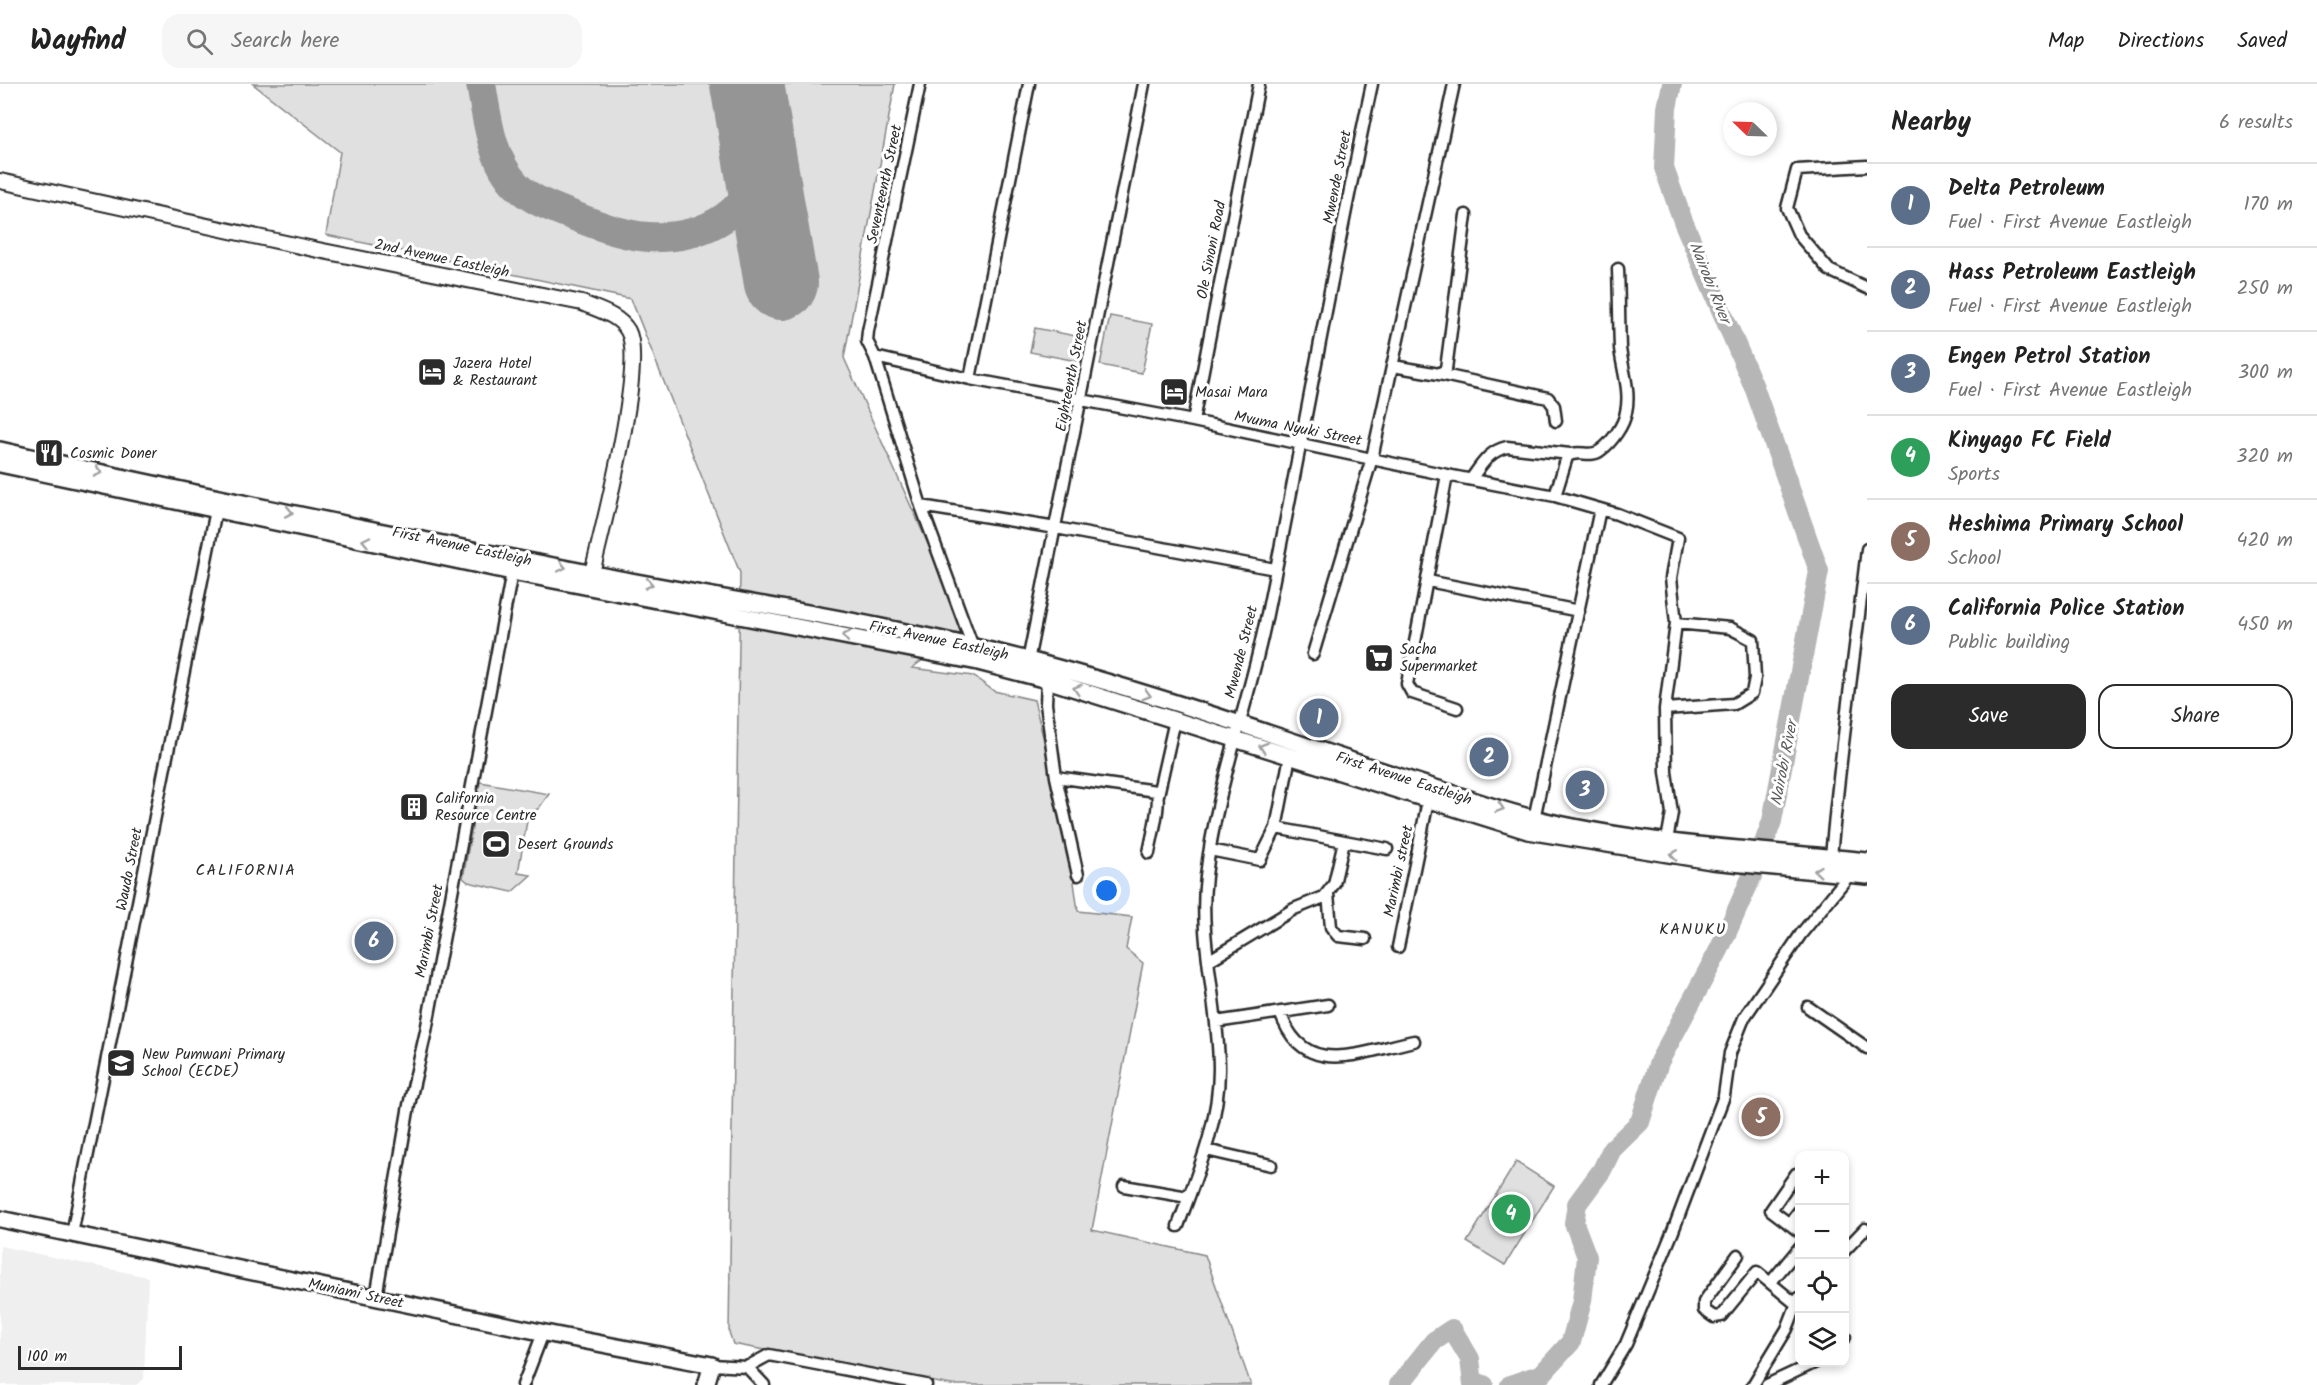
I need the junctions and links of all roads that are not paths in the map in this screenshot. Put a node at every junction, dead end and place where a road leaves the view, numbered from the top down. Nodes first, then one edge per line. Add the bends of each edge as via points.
1 (920, 84) edge
2 (1029, 84) edge
3 (1144, 84) edge
4 (1259, 84) edge
5 (1372, 84) edge
6 (1454, 84) edge
7 (1867, 166) edge
8 (0, 181) edge
9 (1466, 215) dead end
10 (1618, 269) dead end
11 (1867, 288) edge
12 (875, 357) junction
13 (1393, 366) junction
14 (1439, 374) junction
15 (970, 379) junction
16 (1082, 400) junction
17 (1193, 421) junction
18 (1556, 421) dead end
19 (1299, 446) junction
20 (0, 450) edge
21 (1570, 454) junction
22 (1372, 458) junction
23 (0, 464) edge
24 (1447, 475) junction
25 (1471, 479) junction
26 (1554, 496) junction
27 (921, 506) junction
28 (1600, 509) junction
29 (216, 510) junction
30 (1056, 528) junction
31 (1867, 549) edge
32 (1275, 569) junction
33 (512, 572) junction
34 (592, 573) junction
35 (1428, 581) junction
36 (1579, 611) junction
37 (1676, 622) junction
38 (973, 647) junction
39 (1313, 654) dead end
40 (1027, 667) junction
41 (1047, 680) junction
42 (1457, 708) dead end
43 (1665, 708) junction
44 (1175, 720) junction
45 (1239, 722) junction
46 (1235, 738) junction
47 (1290, 756) junction
48 (1056, 777) junction
49 (1158, 795) junction
50 (1428, 801) junction
51 (1534, 819) junction
52 (1276, 828) junction
53 (1667, 840) junction
54 (1344, 841) junction
55 (1387, 849) dead end
56 (1210, 850) junction
57 (1149, 853) dead end
58 (1733, 855) junction
59 (1831, 857) junction
60 (1770, 860) junction
61 (1867, 861) edge
62 (1850, 874) junction
63 (1078, 875) dead end
64 (1867, 876) edge
65 (1328, 894) junction
66 (1365, 939) dead end
67 (1398, 947) dead end
68 (1208, 961) junction
69 (1328, 1005) dead end
70 (1808, 1007) dead end
71 (1280, 1012) junction
72 (1216, 1022) junction
73 (1414, 1041) dead end
74 (1867, 1048) edge
75 (1206, 1150) junction
76 (1271, 1165) dead end
77 (1795, 1175) edge
78 (1124, 1186) dead end
79 (1188, 1197) junction
80 (1795, 1216) edge
81 (0, 1219) edge
82 (1789, 1224) junction
83 (1178, 1226) dead end
84 (1795, 1228) edge
85 (1865, 1229) dead end
86 (72, 1233) junction
87 (1849, 1247) edge
88 (1795, 1253) edge
89 (1738, 1255) dead end
90 (1771, 1282) junction
91 (376, 1297) junction
92 (1795, 1299) edge
93 (1795, 1309) edge
94 (543, 1333) junction
95 (712, 1365) junction
96 (747, 1367) junction
97 (1805, 1367) edge
98 (524, 1385) edge
99 (706, 1385) edge
100 (764, 1385) edge
101 (926, 1385) edge
102 (1601, 1385) edge
103 (1753, 1385) edge
104 (1767, 1385) edge

1 - 12 street, Seventeenth Street via 867,341
2 - 15 street
3 - 16 street, Eighteenth Street
4 - 17 street, Ole Sinoni Road
5 - 19 street, Mwende Street
6 - 13 street
7 - 11 street via 1797,170 1787,208 1799,235 1829,270
8 - 34 street, 2nd Avenue Eastleigh via 582,303 620,322 632,341 633,363 623,435
9 - 14 street via 1446,369
10 - 21 street via 1626,413 1602,450 1596,454
12 - 15 street, Mvuma Nyuki Street
12 - 27 street
13 - 14 street
13 - 22 street
14 - 18 street via 1548,398 1554,406
15 - 16 street, Mvuma Nyuki Street
16 - 17 street, Mvuma Nyuki Street
16 - 30 street, Eighteenth Street
17 - 19 street, Mvuma Nyuki Street
19 - 22 street, Mvuma Nyuki Street
19 - 32 street, Mwende Street
20 -> 34 main road, First Avenue Eastleigh
21 - 25 street via 1498,449
21 - 26 street via 1564,461
22 - 24 street, Mvuma Nyuki Street
22 - 39 street
23 - 29 main road, First Avenue Eastleigh
24 - 25 street, Mvuma Nyuki Street
24 - 35 street
25 - 26 street, Mvuma Nyuki Street
26 - 28 street, Mvuma Nyuki Street
27 - 30 street
27 - 38 street
28 - 36 street
28 - 37 street, Mvuma Nyuki Street via 1678,538 1671,578
33 -> 29 main road, First Avenue Eastleigh
29 - 86 street, Waudo Street
30 - 32 street
30 - 40 street, Eighteenth Street
31 - 59 street via 1849,709 1839,760
32 - 45 street, Mwende Street
40 -> 33 main road, First Avenue Eastleigh via 945,655
33 - 91 street, Marimbi Street
34 -> 38 main road, First Avenue Eastleigh
35 - 36 street
35 - 42 street via 1408,689
36 - 51 street
37 - 43 street
37 - 43 street via 1731,628 1753,640 1755,678 1752,693 1734,704
38 - 40 main road, First Avenue Eastleigh
40 - 41 main road, First Avenue Eastleigh
40 -> 45 main road, First Avenue Eastleigh
44 -> 41 main road, First Avenue Eastleigh
41 - 48 street via 1046,704
43 - 53 street via 1666,772 1672,813
44 - 46 main road, First Avenue Eastleigh
44 - 49 street
45 - 46 street, Mwende Street
45 -> 51 main road, First Avenue Eastleigh
47 -> 46 main road, First Avenue Eastleigh
46 - 56 street, Mwende Street
47 - 50 main road, First Avenue Eastleigh
47 - 52 street
48 - 49 street via 1153,790
48 - 63 street
49 - 57 street
58 -> 50 main road, First Avenue Eastleigh via 1528,831
50 - 67 street, Marimbi street
51 - 53 main road, First Avenue Eastleigh
52 - 54 street
52 - 56 street via 1260,861
53 - 58 main road, First Avenue Eastleigh
54 - 55 street
54 - 65 street
56 - 68 street, Mwende Street via 1203,917
58 - 60 main road, First Avenue Eastleigh
59 - 60 main road, First Avenue Eastleigh
59 - 61 main road, First Avenue Eastleigh
62 -> 60 main road, First Avenue Eastleigh
62 - 64 main road, First Avenue Eastleigh
62 - 102 street via 1801,934 1744,1017 1730,1053 1724,1096 1673,1231 1626,1344
65 - 66 street via 1331,927 1338,936
65 - 68 street via 1294,909
68 - 72 street, Mwende Street
69 - 71 street
70 - 74 street
71 - 72 street
71 - 73 street via 1290,1036 1318,1056 1341,1056
72 - 75 street, Mwende Street via 1218,1098
75 - 76 street
75 - 79 street, Mwende Street
77 - 82 street via 1771,1210
78 - 79 street
79 - 83 street, Mwende Street
80 - 82 street
81 - 86 main road, Muniami Street
82 - 84 street
85 - 87 street
86 - 91 main road, Muniami Street
88 - 90 street
89 - 90 street via 1704,1302 1704,1310 1714,1317 1721,1316 1754,1273 1761,1273
90 - 92 street
91 - 94 main road, Muniami Street
93 - 103 street
94 - 95 main road, Muniami Street
94 - 98 street
95 - 96 street
95 - 99 main road
96 - 100 street
96 - 101 street via 769,1355
97 - 104 street

